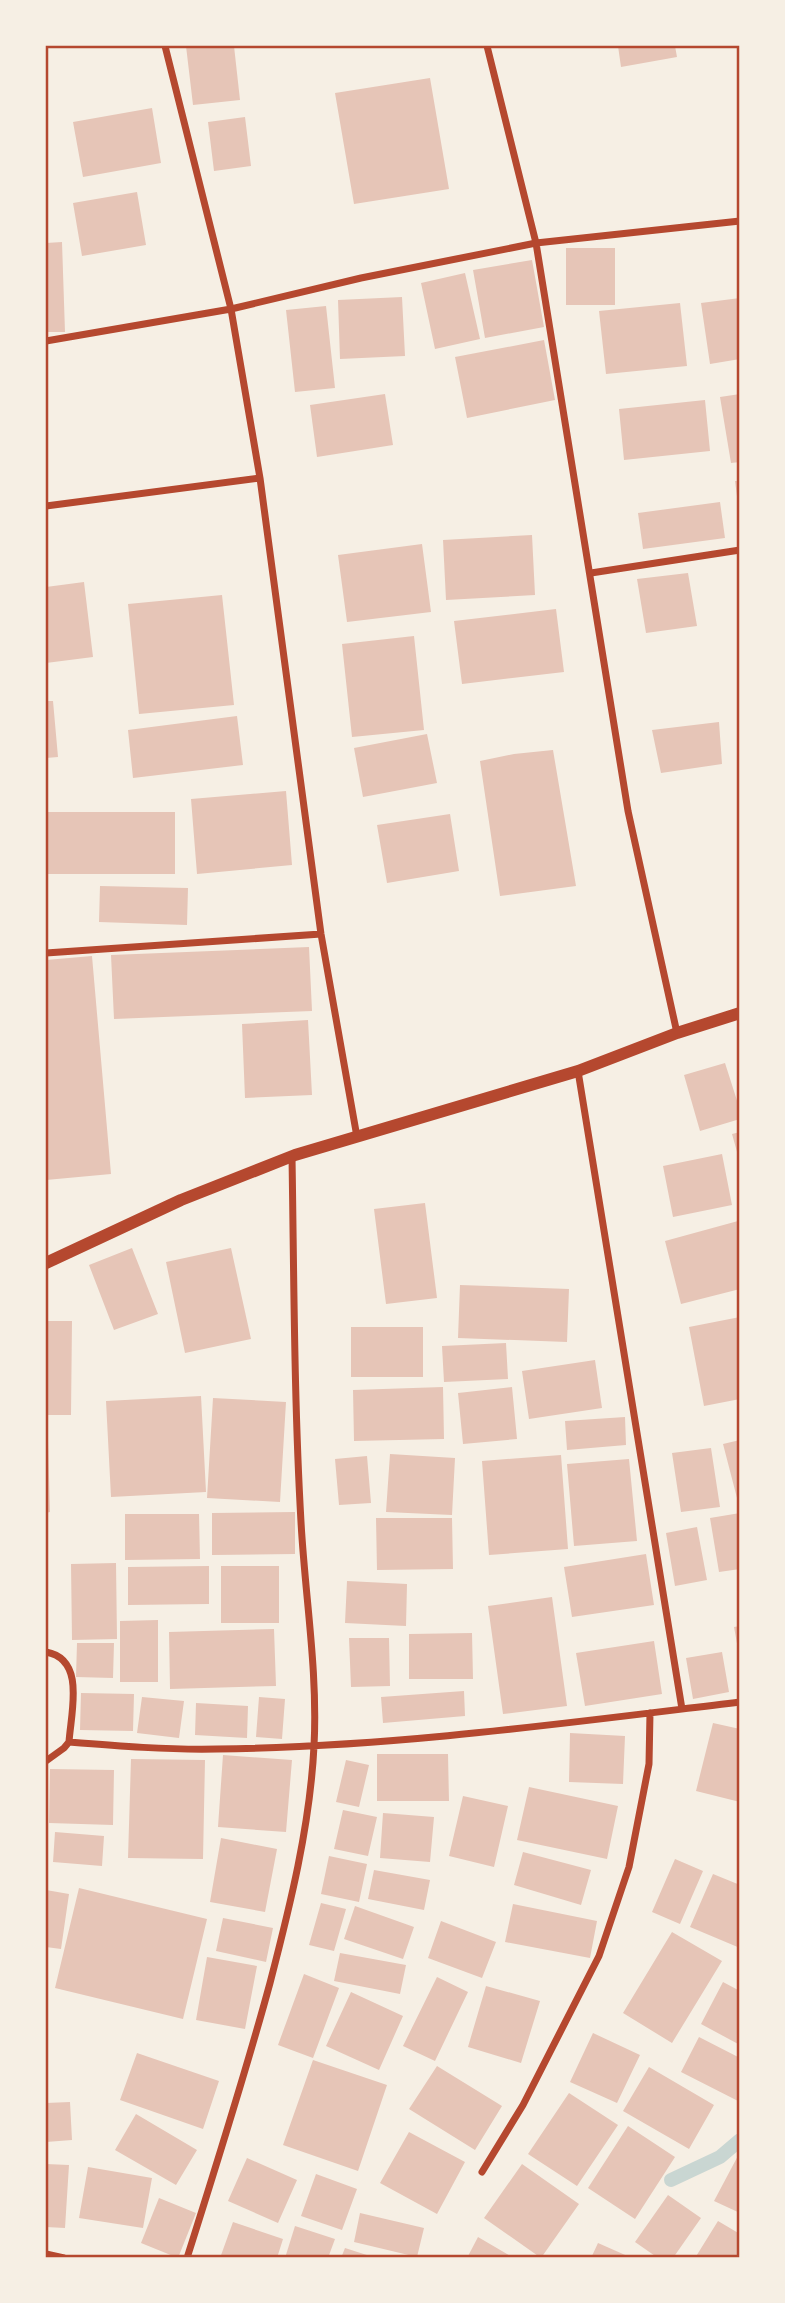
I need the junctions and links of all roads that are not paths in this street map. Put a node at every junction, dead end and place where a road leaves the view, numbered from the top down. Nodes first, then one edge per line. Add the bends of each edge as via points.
1 (165, 46) edge
2 (487, 46) edge
3 (740, 220) edge
4 (536, 243) junction
5 (230, 309) junction
6 (46, 341) edge
7 (260, 478) junction
8 (46, 506) edge
9 (740, 550) edge
10 (590, 573) junction
11 (321, 934) junction
12 (46, 953) edge
13 (740, 1013) edge
14 (677, 1033) junction
15 (578, 1071) junction
16 (357, 1137) junction
17 (292, 1157) junction
18 (46, 1264) edge
19 (46, 1651) edge
20 (740, 1702) edge
21 (682, 1709) junction
22 (650, 1713) junction
23 (69, 1742) junction
24 (314, 1745) junction
25 (46, 1761) edge
26 (482, 2172) dead end
27 (46, 2254) edge
28 (64, 2258) edge
29 (187, 2258) edge

1 - 5 street
2 - 4 street
3 - 4 street
4 - 5 street
4 - 10 street
5 - 6 street
5 - 7 street
7 - 8 street
7 - 11 street
9 - 10 street
10 - 14 street via 628,811
11 - 12 street
11 - 16 street
13 - 14 street
14 - 15 street
15 - 16 street
15 - 21 street
16 - 17 street
17 - 18 street via 181,1200
17 - 24 street via 297,1447 313,1664
19 - 23 street via 63,1659 73,1678
20 - 21 street
21 - 22 street
22 - 24 street
22 - 26 street via 649,1764 628,1867 599,1956 523,2105
23 - 24 street via 217,1749
23 - 25 street
24 - 29 street via 289,1912
27 - 28 street

